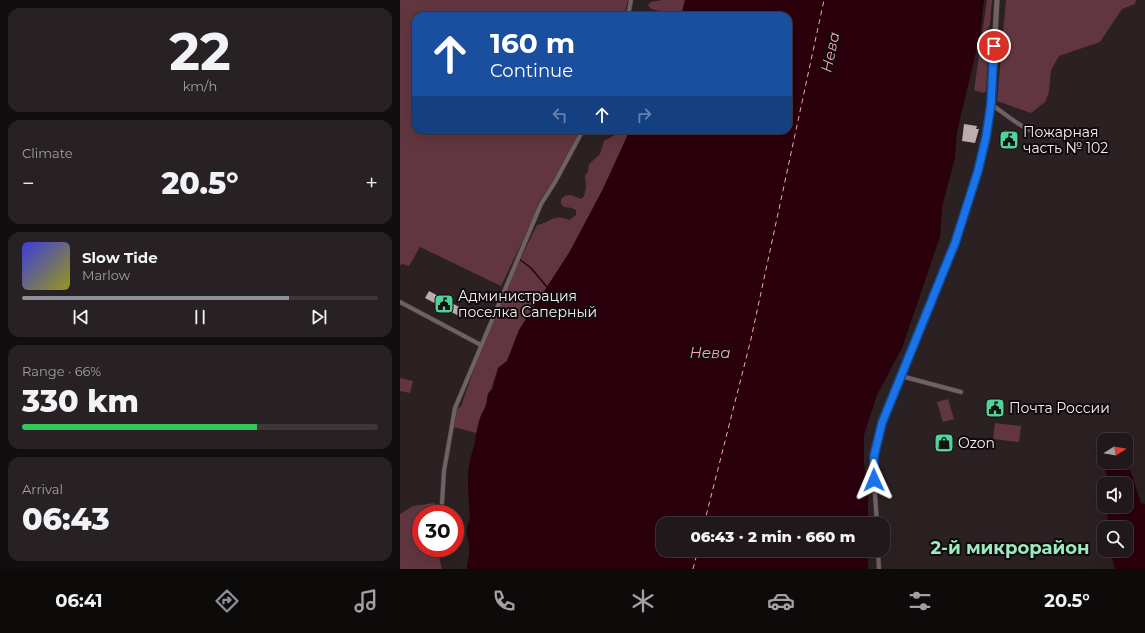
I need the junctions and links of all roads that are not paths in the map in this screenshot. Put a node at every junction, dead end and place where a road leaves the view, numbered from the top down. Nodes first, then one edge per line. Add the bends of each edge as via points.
1 (631, 0) edge
2 (997, 0) edge
3 (629, 12) edge
4 (991, 104) junction
5 (581, 134) edge
6 (1061, 137) dead end
7 (400, 302) edge
8 (481, 345) junction
9 (900, 376) junction
10 (961, 392) dead end
11 (877, 443) joint
12 (442, 503) dead end
13 (877, 517) edge
14 (878, 557) edge
15 (878, 569) edge

1 - 3 street
2 - 4 street
4 - 6 street via 1036,134 1052,138
4 - 9 street via 978,171 955,243
5 - 8 street via 541,204
7 - 8 street
8 - 12 street via 453,414
9 - 10 street
9 - 11 street
11 - 13 street via 874,465
14 - 15 street

